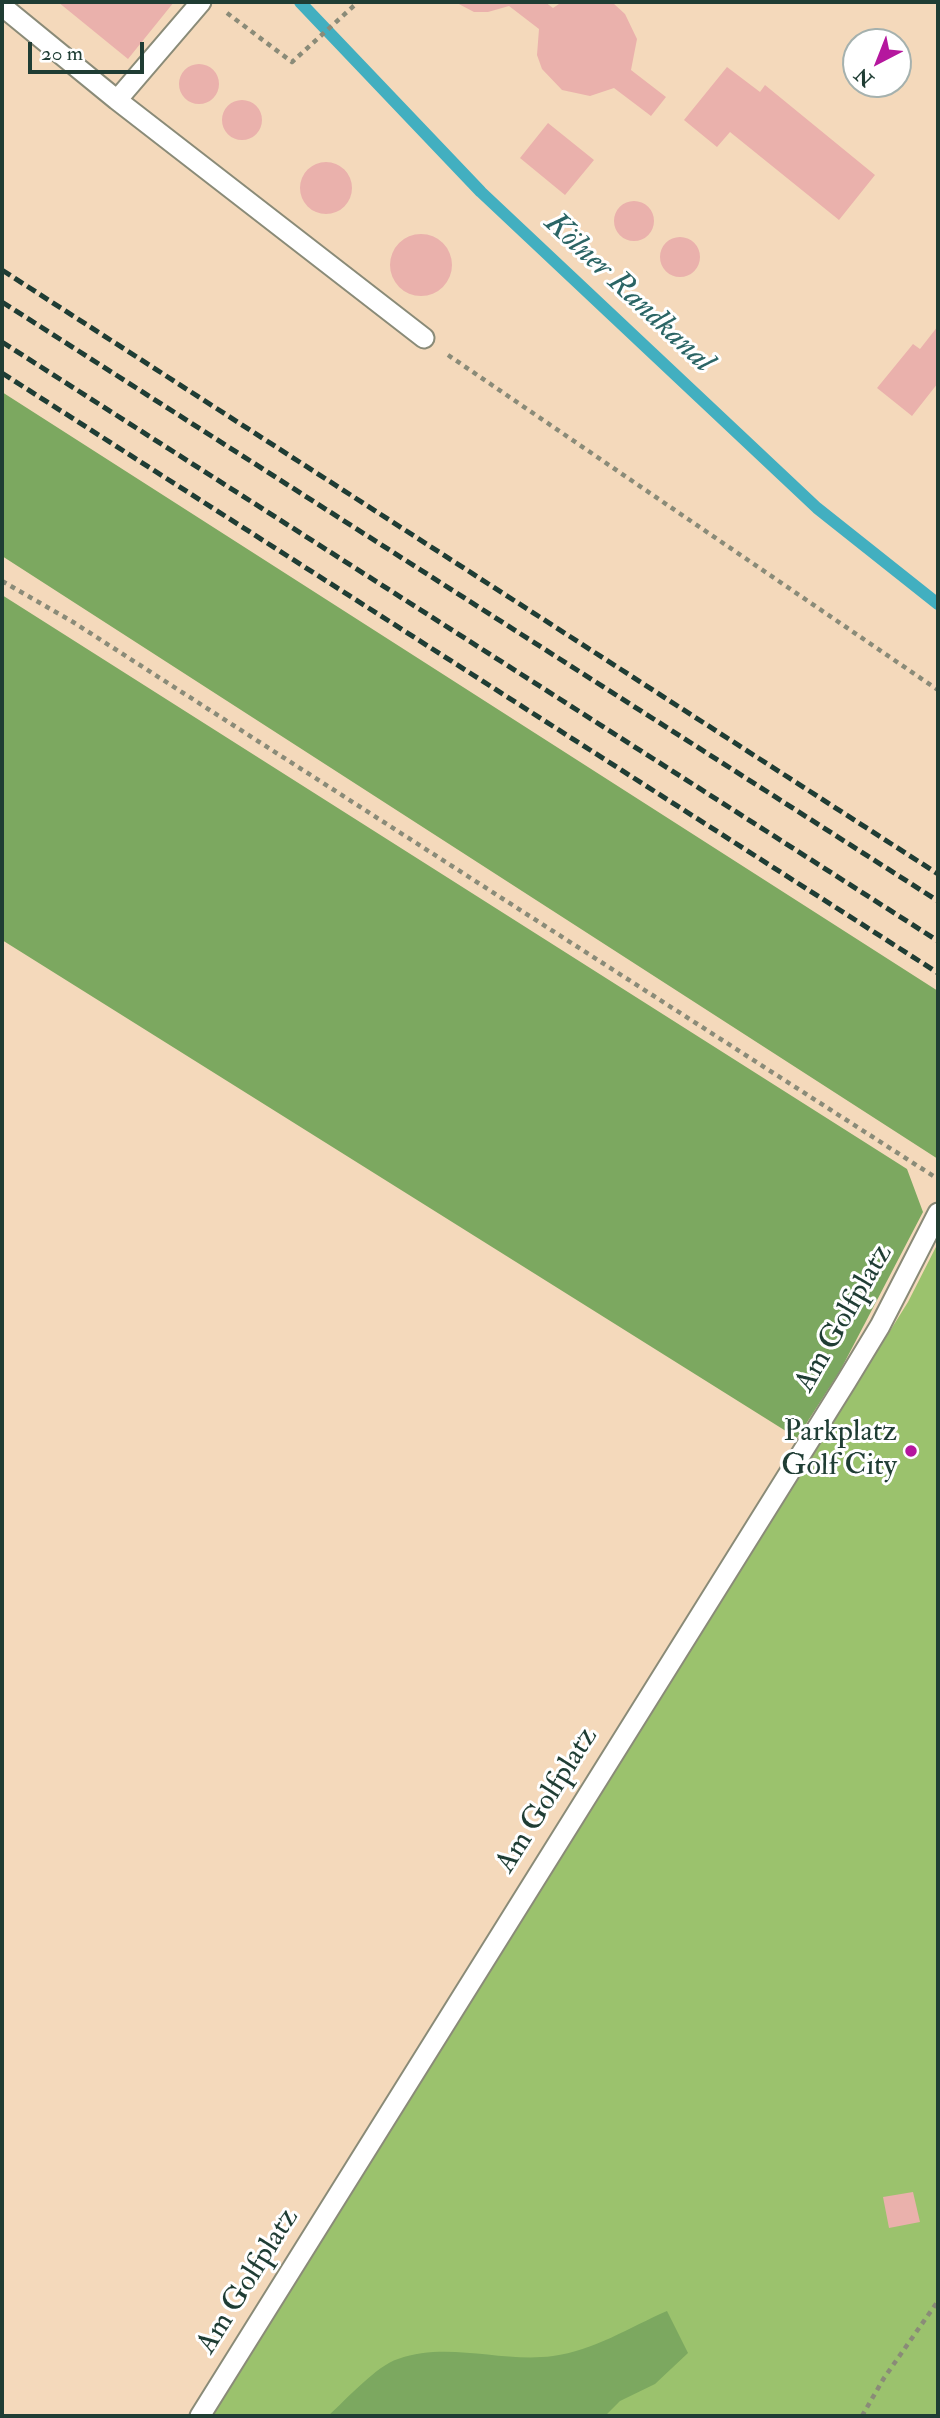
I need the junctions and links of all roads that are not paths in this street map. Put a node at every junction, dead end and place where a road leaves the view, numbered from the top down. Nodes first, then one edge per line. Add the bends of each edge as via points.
1 (201, 2) edge
2 (2, 6) edge
3 (117, 100) junction
4 (424, 338) road end
5 (938, 1213) edge
6 (200, 2416) edge

1 - 3 lane
2 - 3 lane
3 - 4 lane
5 - 6 lane, Am Golfplatz via 853,1371

